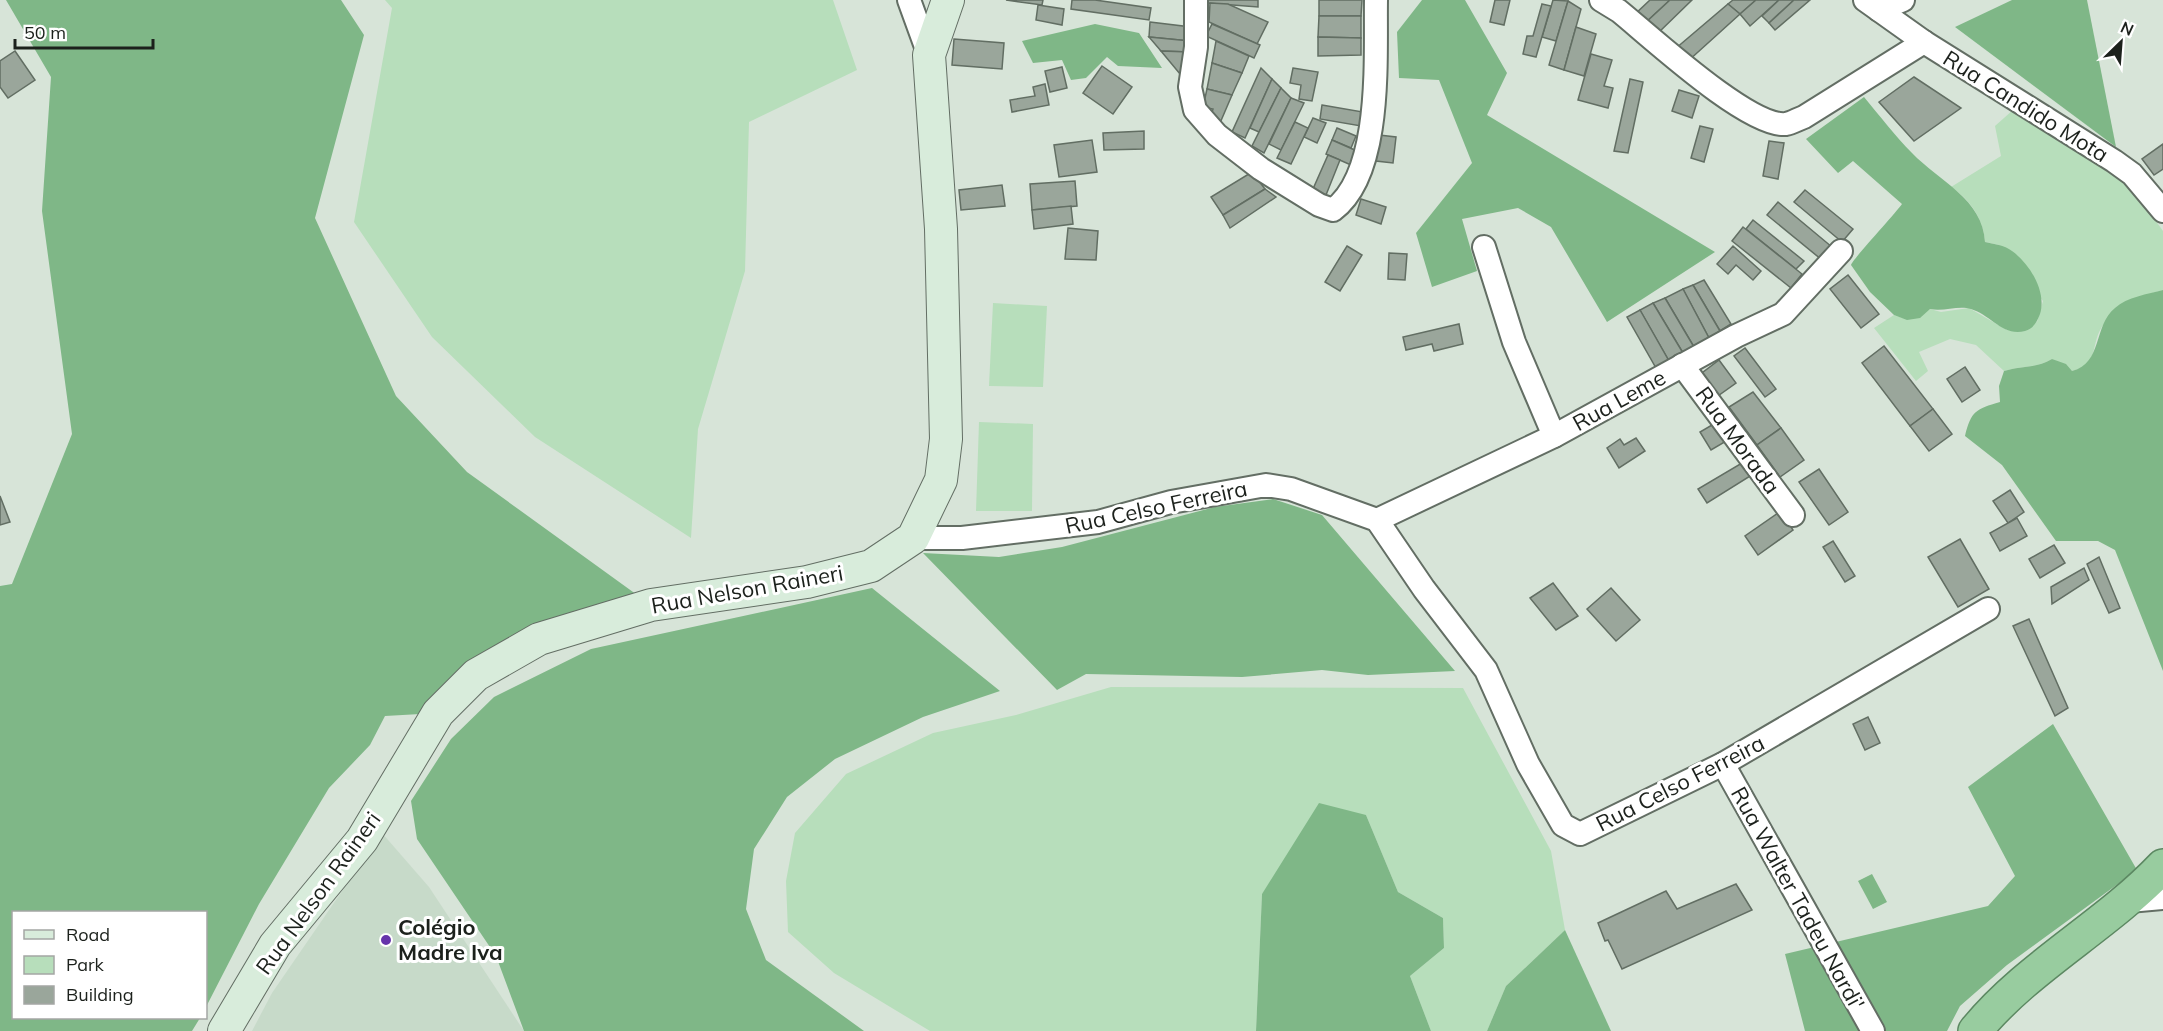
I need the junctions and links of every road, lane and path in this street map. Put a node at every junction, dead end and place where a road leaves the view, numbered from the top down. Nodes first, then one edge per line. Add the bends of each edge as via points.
1 (909, 0) edge
2 (948, 0) edge
3 (1196, 0) edge
4 (1376, 0) edge
5 (1601, 0) edge
6 (1903, 0) edge
7 (1872, 5) edge
8 (1924, 42) junction
9 (929, 54) junction
10 (2163, 211) edge
11 (1484, 247) dead end
12 (1841, 251) dead end
13 (1682, 365) junction
14 (1554, 436) junction
15 (1793, 515) dead end
16 (1377, 520) junction
17 (913, 538) junction
18 (1988, 609) dead end
19 (1723, 764) junction
20 (2163, 866) edge
21 (2163, 898) edge
22 (2129, 901) junction
23 (224, 1031) edge
24 (1873, 1031) edge
25 (1975, 1031) edge

1 - 9 street
2 - 9 main road
3 - 4 street via 1196,47 1190,87 1195,110 1217,135 1261,169 1318,205 1333,210 1344,202 1366,156
5 - 8 street via 1725,96 1768,120 1785,124 1804,117
6 - 7 street, Rua Candido Mota
7 - 8 street, Rua Candido Mota
8 - 10 street, Rua Candido Mota via 2123,167
9 - 17 main road via 941,229 946,439 941,480
11 - 14 street via 1514,342
12 - 13 street, Rua Leme via 1783,314
13 - 14 street, Rua Leme
13 - 15 street, Rua Morada
14 - 16 street, Rua Leme
16 - 17 street, Rua Celso Ferreira via 1291,489 1266,485 1171,502 1098,522 962,538
16 - 19 street, Rua Celso Ferreira via 1486,670 1527,764 1563,825 1580,834
17 - 23 main road, Rua Nelson Raineri via 871,566 807,582 651,605 539,639 476,675 438,713 362,840 275,945
18 - 19 street, Rua Celso Ferreira
19 - 24 street, Rua Walter Tadeu Nardi'
20 - 22 highway
21 - 22 street
22 - 25 highway via 1998,1003

